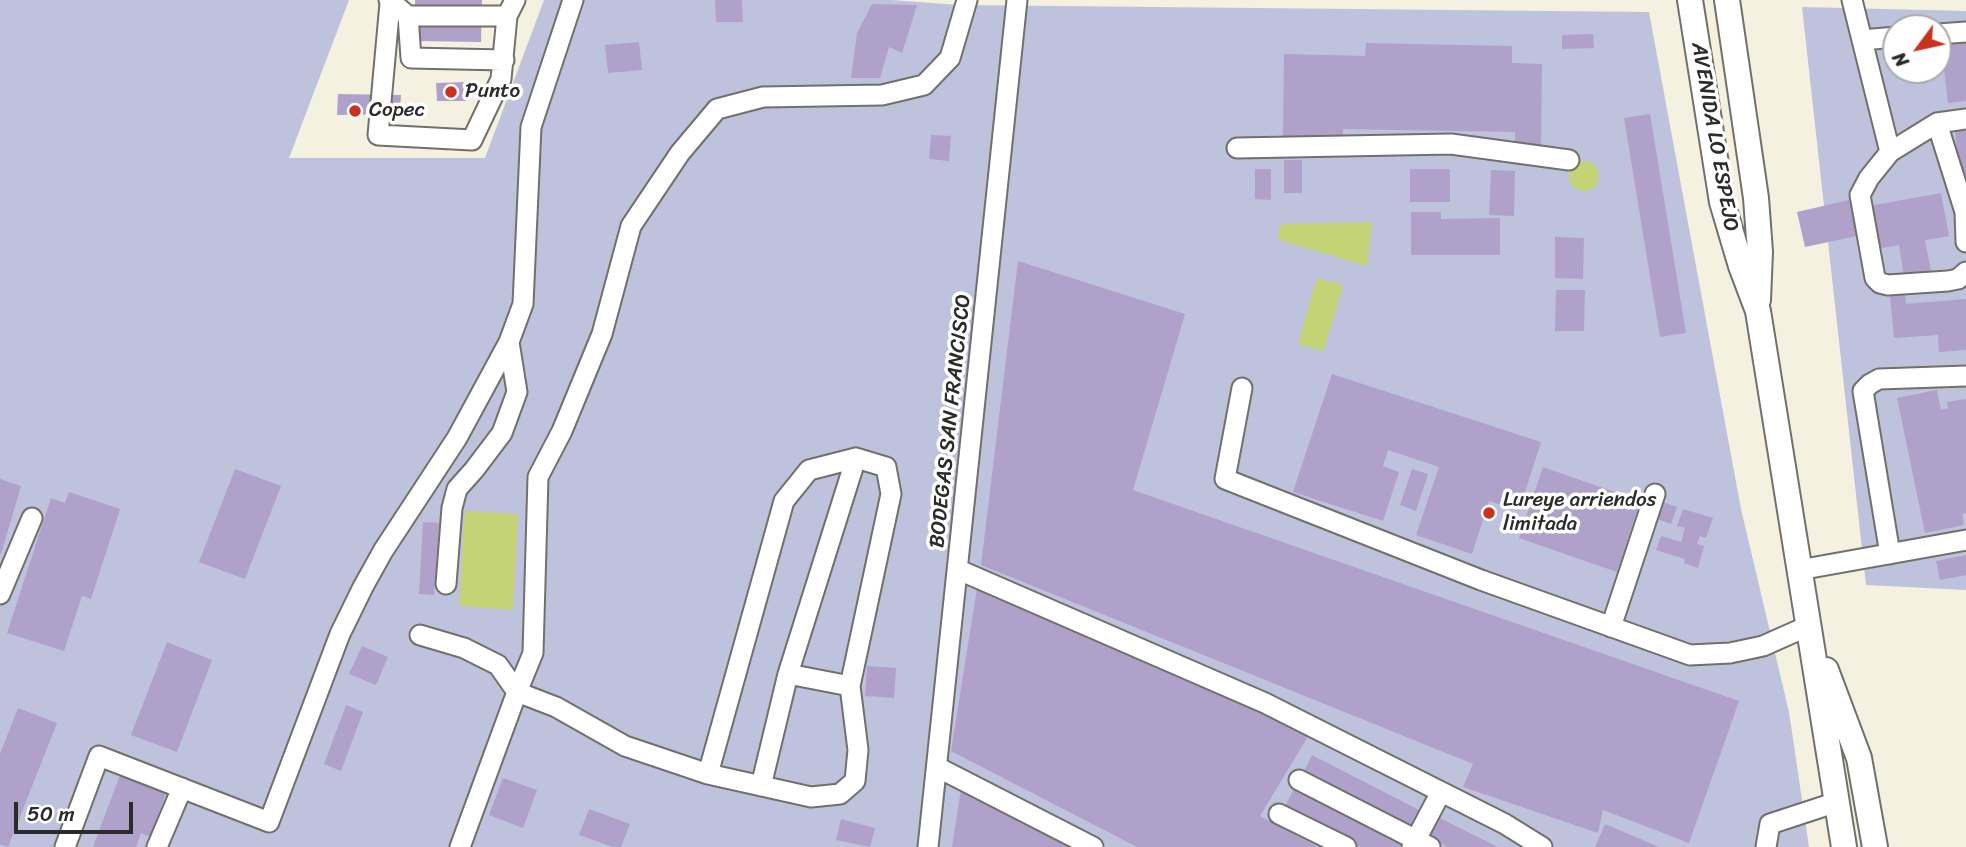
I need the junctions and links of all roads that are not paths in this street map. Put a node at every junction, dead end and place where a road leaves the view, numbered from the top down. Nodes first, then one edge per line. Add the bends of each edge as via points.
1 (573, 0) edge
2 (967, 0) edge
3 (1017, 0) edge
4 (1690, 0) edge
5 (1727, 0) edge
6 (1852, 0) edge
7 (389, 2) edge
8 (511, 8) edge
9 (408, 16) junction
10 (1882, 38) edge
11 (1861, 40) junction
12 (505, 60) junction
13 (1966, 120) edge
14 (1937, 123) junction
15 (1237, 148) dead end
16 (1890, 152) junction
17 (1569, 160) dead end
18 (1966, 242) edge
19 (1966, 272) edge
20 (1758, 311) junction
21 (509, 342) junction
22 (1966, 376) edge
23 (1242, 388) dead end
24 (856, 458) junction
25 (1655, 494) dead end
26 (32, 518) dead end
27 (1966, 540) edge
28 (1890, 554) junction
29 (959, 570) junction
30 (1799, 570) junction
31 (446, 584) dead end
32 (0, 594) edge
33 (1808, 626) junction
34 (1611, 627) junction
35 (420, 635) dead end
36 (789, 674) junction
37 (850, 686) junction
38 (517, 692) junction
39 (937, 767) junction
40 (708, 774) junction
41 (1299, 780) dead end
42 (761, 786) junction
43 (182, 788) junction
44 (1441, 792) junction
45 (1836, 802) junction
46 (1279, 814) dead end
47 (1419, 845) edge
48 (65, 847) edge
49 (158, 847) edge
50 (460, 847) edge
51 (928, 847) edge
52 (1093, 847) edge
53 (1346, 847) edge
54 (1542, 847) edge
55 (1766, 847) edge
56 (1844, 847) edge
57 (1875, 847) edge

1 - 21 lane via 531,127 523,304
2 - 38 lane via 950,58 923,85 882,95 763,97 718,109 680,153 631,226 602,334 538,477 533,653
3 - 29 lane, BODEGAS SAN FRANCISCO
4 - 20 main road, AVENIDA LO ESPEJO via 1722,202
5 - 20 main road, AVENIDA LO ESPEJO via 1759,225
6 - 11 lane
7 - 9 lane
7 - 12 lane via 378,135 472,140 501,79
8 - 9 lane
8 - 12 lane
9 - 12 lane via 411,58
10 - 11 lane
11 - 16 lane
13 - 14 lane
14 - 16 lane
14 - 18 lane via 1965,212
15 - 17 lane via 1451,144
16 - 19 lane via 1860,195 1875,278 1880,283 1900,284 1948,281
20 - 30 main road, AVENIDA LO ESPEJO
21 - 31 lane via 517,392 502,433 457,489
21 - 43 lane via 457,438 363,587 269,822
22 - 28 lane via 1879,379 1864,391
23 - 34 lane via 1224,479
24 - 36 lane
24 - 37 lane via 886,467 891,494
24 - 40 lane via 808,470 785,501
25 - 34 lane
26 - 32 lane
27 - 28 lane
28 - 30 lane
29 - 39 lane, BODEGAS SAN FRANCISCO
29 - 44 lane via 1265,703
30 - 33 main road, AVENIDA LO ESPEJO
33 - 34 lane via 1751,648 1690,655
33 - 45 main road, AVENIDA LO ESPEJO
33 - 57 main road, AVENIDA LO ESPEJO via 1859,758
35 - 38 lane via 464,648 498,665
36 - 37 lane
36 - 42 lane
37 - 42 lane via 858,750 855,781 840,794 811,797
38 - 40 lane via 556,707 625,746
38 - 50 lane
39 - 51 lane, BODEGAS SAN FRANCISCO
39 - 52 lane
40 - 42 lane
41 - 47 lane
43 - 48 lane via 99,756
43 - 49 lane
44 - 47 lane
44 - 54 lane
45 - 55 lane via 1770,824
45 - 56 main road, AVENIDA LO ESPEJO
46 - 53 lane

